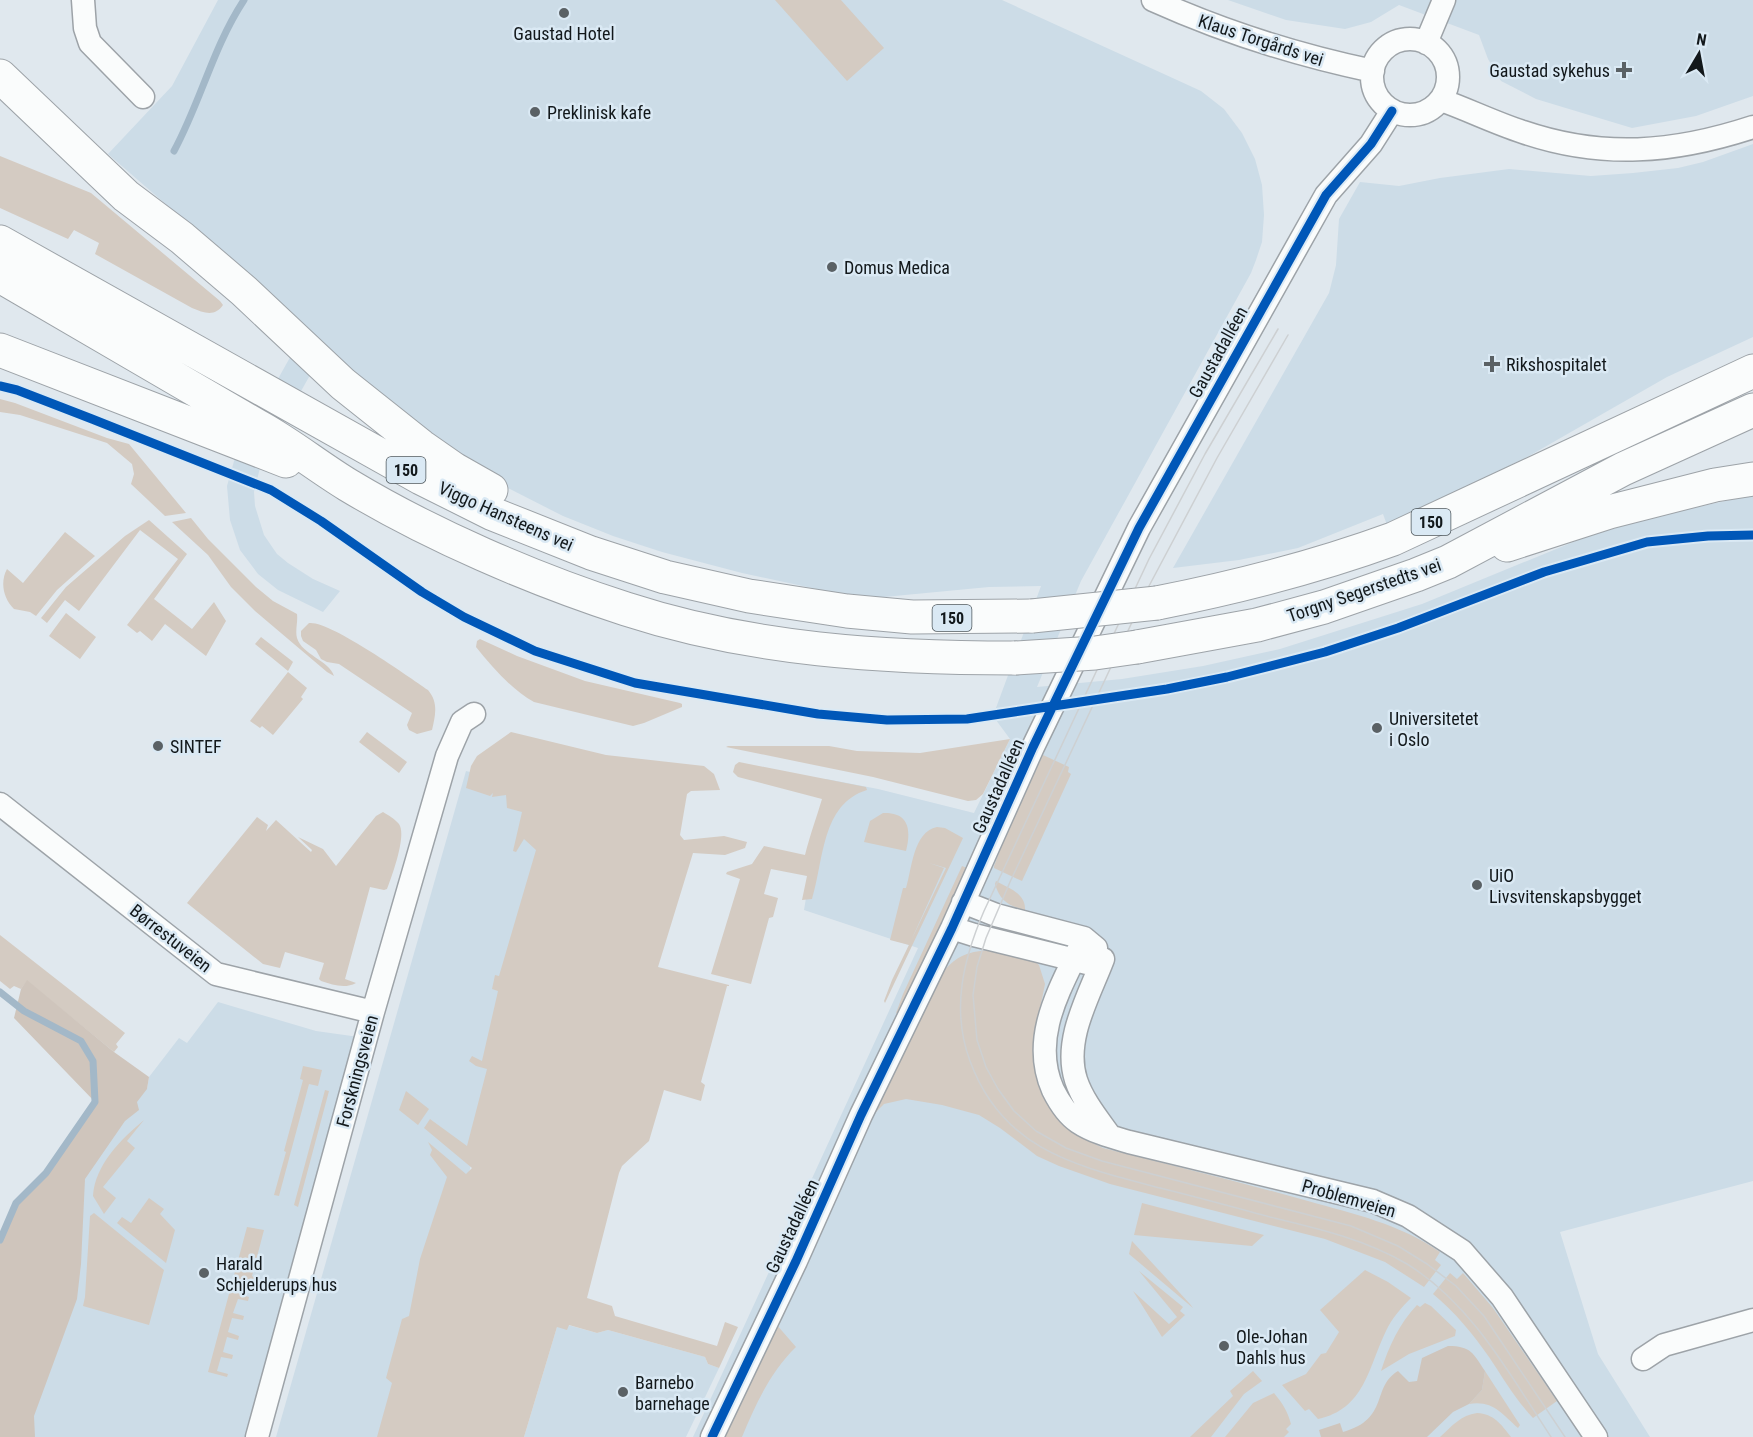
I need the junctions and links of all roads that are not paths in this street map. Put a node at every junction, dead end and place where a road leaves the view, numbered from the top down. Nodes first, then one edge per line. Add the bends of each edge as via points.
1 (83, 0) edge
2 (1153, 0) edge
3 (1444, 0) edge
4 (1426, 43) junction
5 (1373, 71) junction
6 (2, 79) edge
7 (143, 97) dead end
8 (1441, 100) junction
9 (1392, 111) junction
10 (1753, 127) edge
11 (0, 242) edge
12 (0, 276) edge
13 (0, 350) edge
14 (1753, 371) edge
15 (1753, 410) edge
16 (1753, 479) edge
17 (348, 485) junction
18 (1448, 562) junction
19 (847, 611) junction
20 (1032, 616) joint
21 (474, 714) dead end
22 (0, 804) edge
23 (963, 903) junction
24 (952, 928) junction
25 (1084, 938) junction
26 (1103, 959) junction
27 (1074, 961) junction
28 (373, 1012) junction
29 (1110, 1136) junction
30 (1753, 1320) edge
31 (1643, 1359) dead end
32 (257, 1437) edge
33 (712, 1437) edge
34 (1596, 1437) edge

1 - 7 street via 90,43
2 - 5 street, Klaus Torgårds vei via 1256,41
3 - 4 street
4 - 5 street via 1394,43 1377,58
4 - 8 street via 1443,57 1447,68 1447,90
5 - 9 street via 1378,97
6 - 19 highway via 126,196 244,291 344,384 454,469 548,517 624,546 790,590
8 - 9 street via 1424,113 1401,115
8 - 10 street via 1521,132 1581,146 1621,150 1668,148
9 - 23 street, Gaustadalléen via 1371,144 1326,195 1139,528
11 - 19 highway, Viggo Hansteens vei / 150 via 372,451 493,514 665,577 749,596
12 - 17 highway, 150 via 263,429
13 - 17 highway
14 - 20 highway, Torgny Segerstedts vei / 150, bridge via 1393,539 1339,559 1157,603
15 - 18 highway, Torgny Segerstedts vei / 150 via 1623,469
16 - 18 highway via 1609,512
17 - 18 highway, Torgny Segerstedts vei / 150, bridge via 510,566 627,610 753,640 862,654 1016,658 1137,647 1257,625 1324,607
19 - 20 highway, Viggo Hansteens vei / 150 via 922,617
21 - 28 street, Forskningsveien via 462,723 447,756
22 - 28 street, Børrestuveien via 216,974
23 - 24 street, Gaustadalléen
23 - 25 street
24 - 27 street
24 - 33 street, Gaustadalléen
25 - 26 street
25 - 27 street, Problemveien
26 - 27 street via 1089,963
26 - 29 street via 1077,1028 1072,1054 1081,1092
27 - 29 street, Problemveien via 1046,1028 1046,1068 1055,1094 1067,1112 1076,1121
28 - 32 street, Forskningsveien
29 - 34 street, Problemveien via 1154,1150 1373,1201 1431,1230 1462,1251 1502,1297
30 - 31 street via 1664,1345

